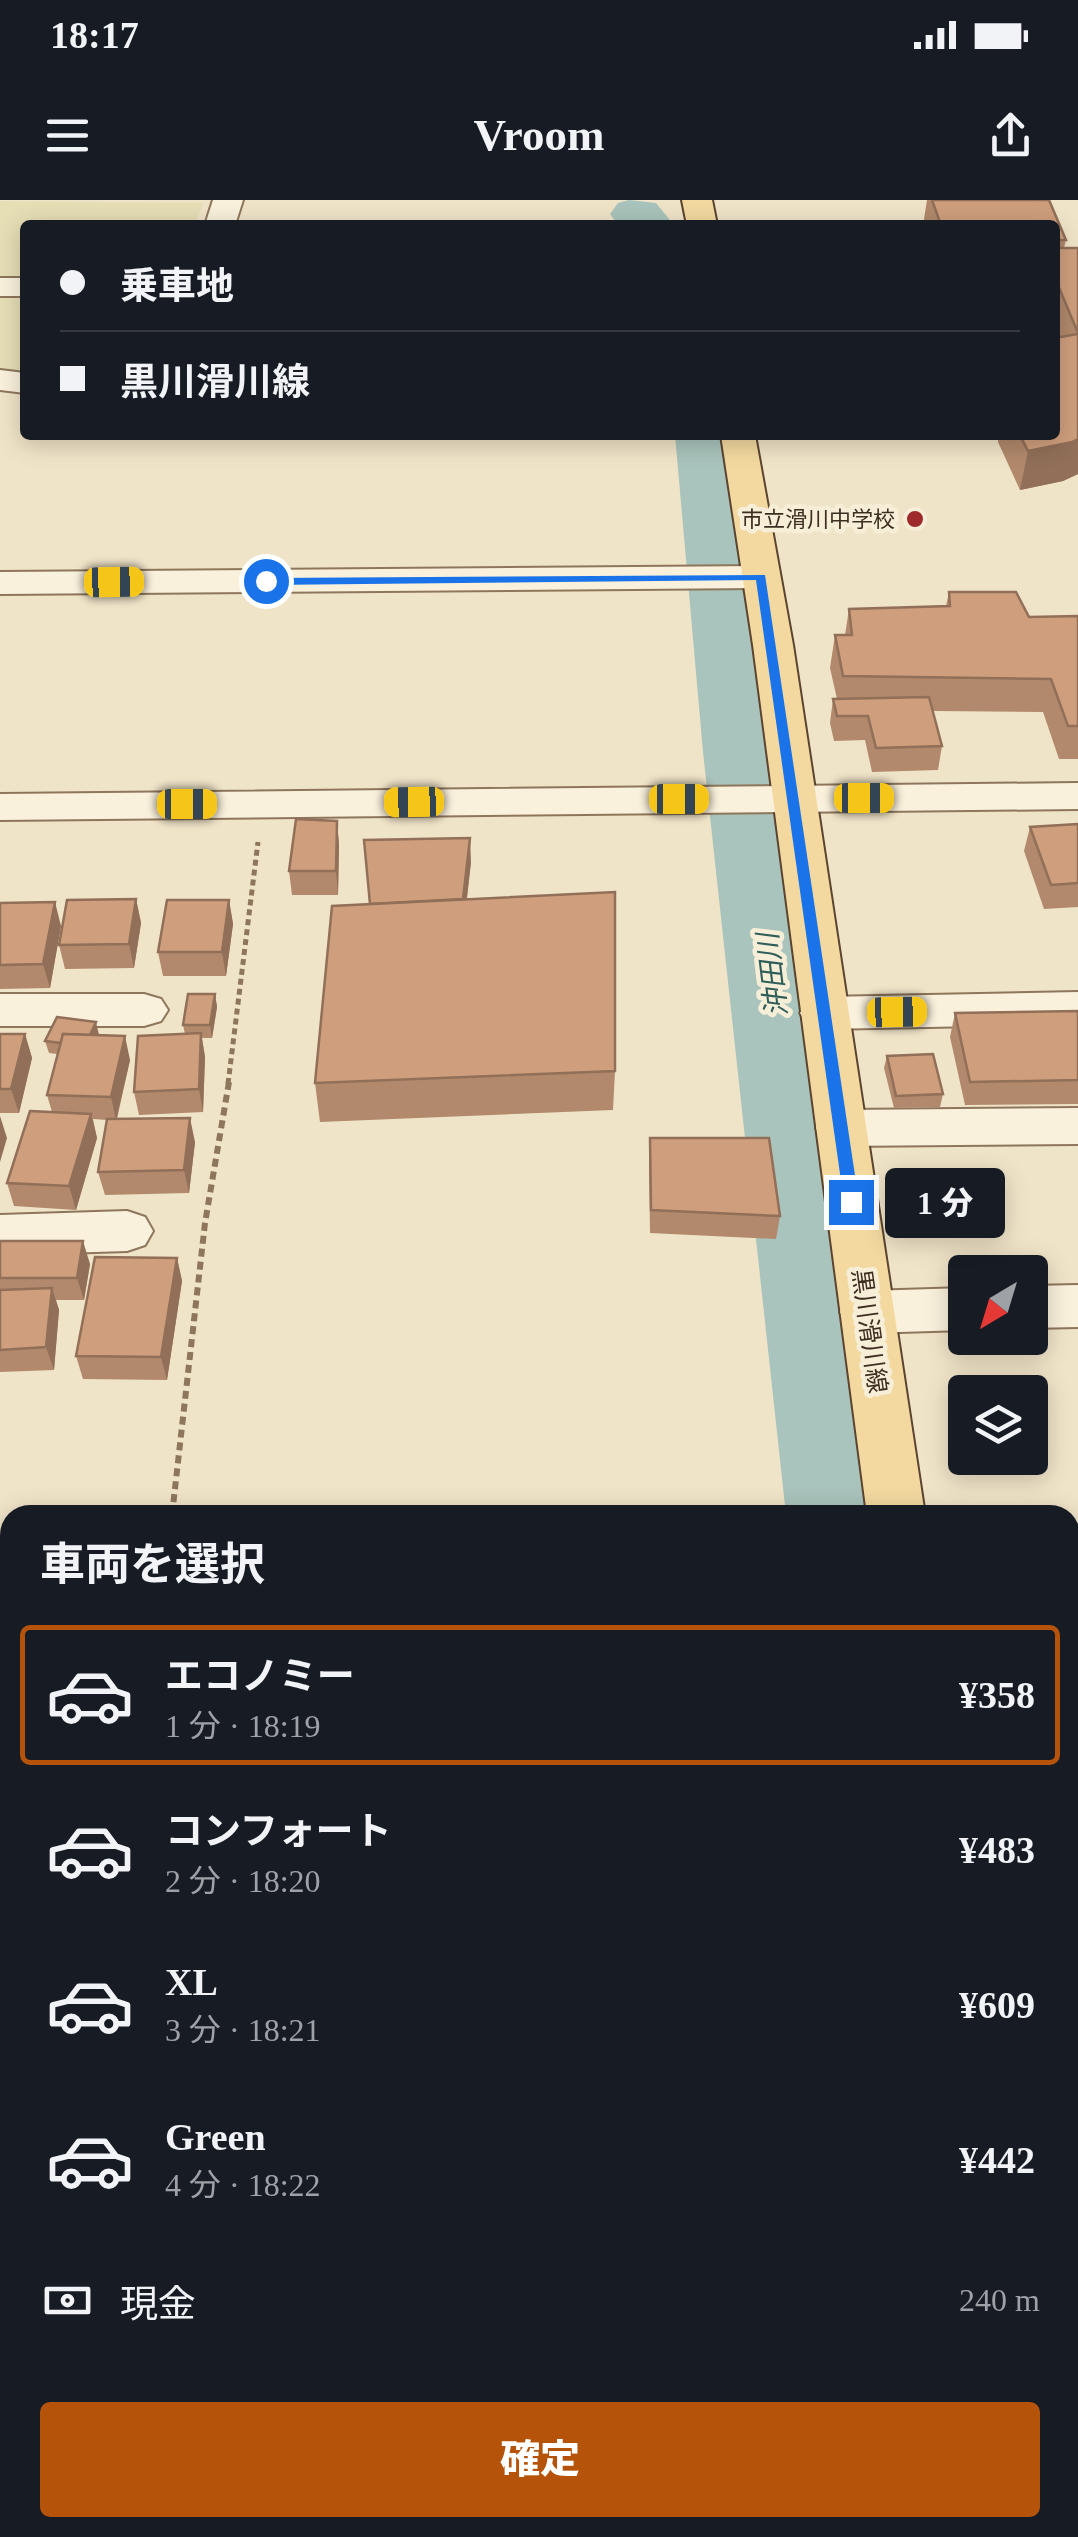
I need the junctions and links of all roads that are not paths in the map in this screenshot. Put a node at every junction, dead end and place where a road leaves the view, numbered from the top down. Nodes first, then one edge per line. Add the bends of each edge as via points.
1 (739, 440) edge
2 (761, 577) junction
3 (0, 583) edge
4 (1078, 796) edge
5 (793, 798) junction
6 (0, 807) edge
7 (1078, 1008) edge
8 (0, 1010) edge
9 (144, 1010) dead end
10 (824, 1013) junction
11 (1078, 1126) edge
12 (841, 1128) junction
13 (127, 1231) dead end
14 (0, 1235) edge
15 (1078, 1306) edge
16 (1048, 1307) edge
17 (948, 1310) edge
18 (867, 1312) junction
19 (895, 1505) edge

1 - 2 main road, 黒川滑川線
2 - 3 street
2 - 5 main road, 黒川滑川線
4 - 5 street
5 - 6 street
5 - 10 main road, 黒川滑川線
7 - 10 street
8 - 9 street
10 - 12 main road, 黒川滑川線
11 - 12 street
12 - 18 main road, 黒川滑川線
13 - 14 street
15 - 16 street
17 - 18 street
18 - 19 main road, 黒川滑川線

